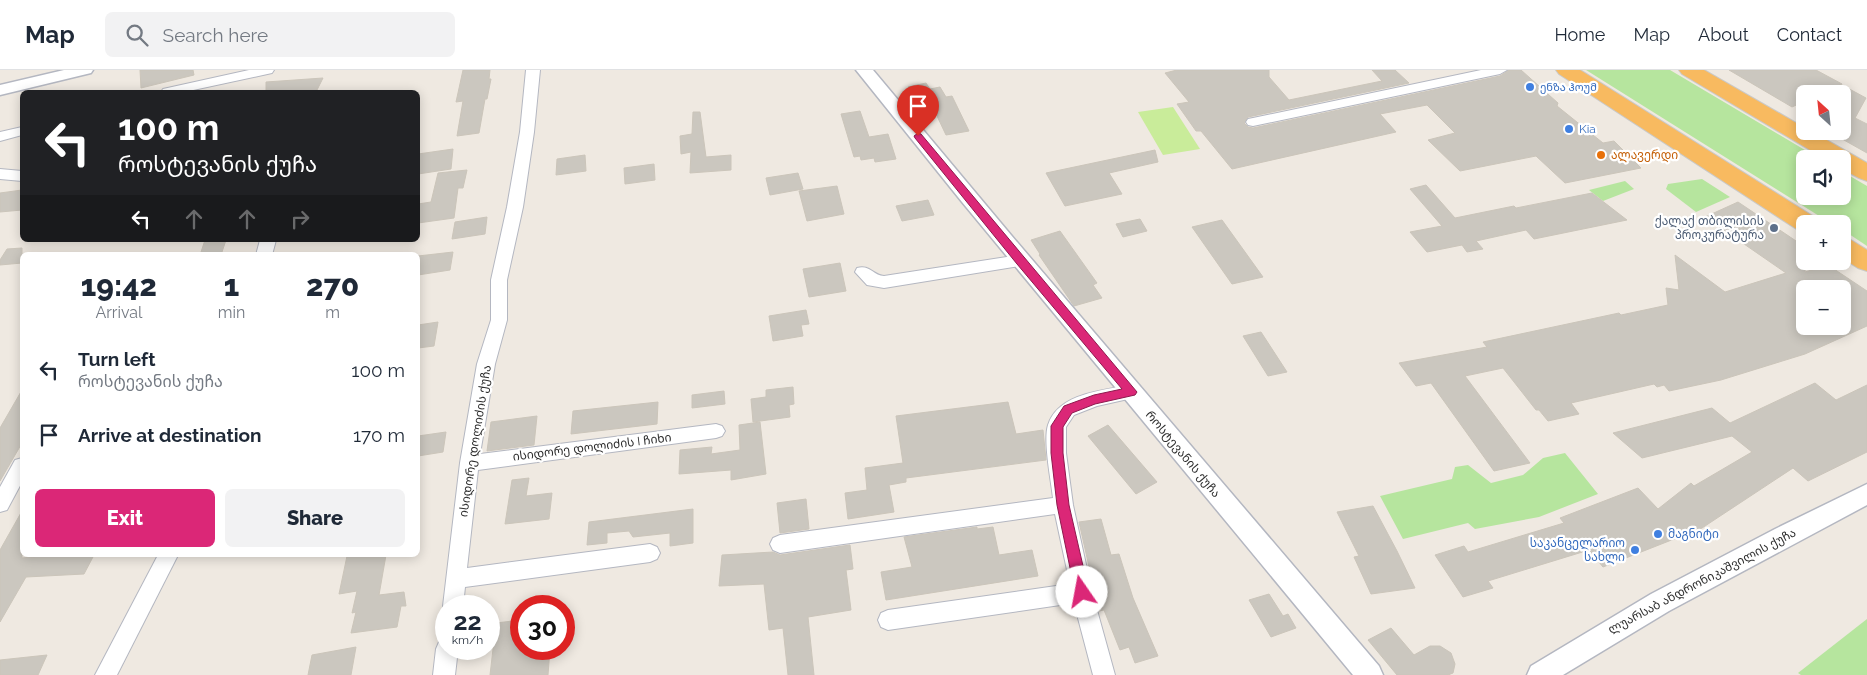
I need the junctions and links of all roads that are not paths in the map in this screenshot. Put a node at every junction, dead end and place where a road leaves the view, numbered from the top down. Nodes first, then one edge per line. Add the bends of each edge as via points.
1 (85, 70) edge
2 (268, 70) edge
3 (532, 70) edge
4 (864, 70) edge
5 (1500, 70) edge
6 (1566, 70) edge
7 (1690, 70) edge
8 (0, 90) edge
9 (177, 90) edge
10 (1253, 122) dead end
11 (20, 132) edge
12 (0, 137) edge
13 (1867, 173) edge
14 (0, 174) edge
15 (20, 175) edge
16 (1796, 217) edge
17 (1851, 252) edge
18 (1020, 262) junction
19 (1867, 262) edge
20 (864, 272) dead end
21 (1131, 392) junction
22 (716, 431) dead end
23 (469, 463) junction
24 (20, 469) edge
25 (1867, 494) edge
26 (0, 504) edge
27 (1063, 505) junction
28 (780, 544) dead end
29 (650, 553) dead end
30 (167, 557) edge
31 (456, 579) junction
32 (1082, 592) junction
33 (454, 595) edge
34 (888, 620) dead end
35 (446, 660) edge
36 (106, 675) edge
37 (444, 675) edge
38 (1104, 675) edge
39 (1370, 675) edge
40 (1540, 675) edge

1 - 8 street
2 - 9 street
3 - 23 street, ისიდორე დოლიძის ქუჩა via 515,207 499,280 499,320 486,364
4 - 18 street, როსტევანის ქუჩა
5 - 10 street
6 - 16 highway
7 - 13 highway
11 - 12 street
14 - 15 street
17 - 19 highway
18 - 20 street via 884,282 873,281
18 - 21 street, როსტევანის ქუჩა
21 - 27 street via 1094,399 1068,410 1057,426
21 - 39 street, როსტევანის ქუჩა
22 - 23 street, ისიდორე დოლიძის I ჩიხი
23 - 31 street, ისიდორე დოლიძის ქუჩა
24 - 26 street
25 - 40 street, ლუარსაბ ანდრონიკაშვილის ქუჩა via 1730,564 1586,645
27 - 28 street
27 - 32 street
29 - 31 street
30 - 36 street
31 - 33 street, ისიდორე დოლიძის ქუჩა
32 - 34 street
32 - 38 street
35 - 37 street

